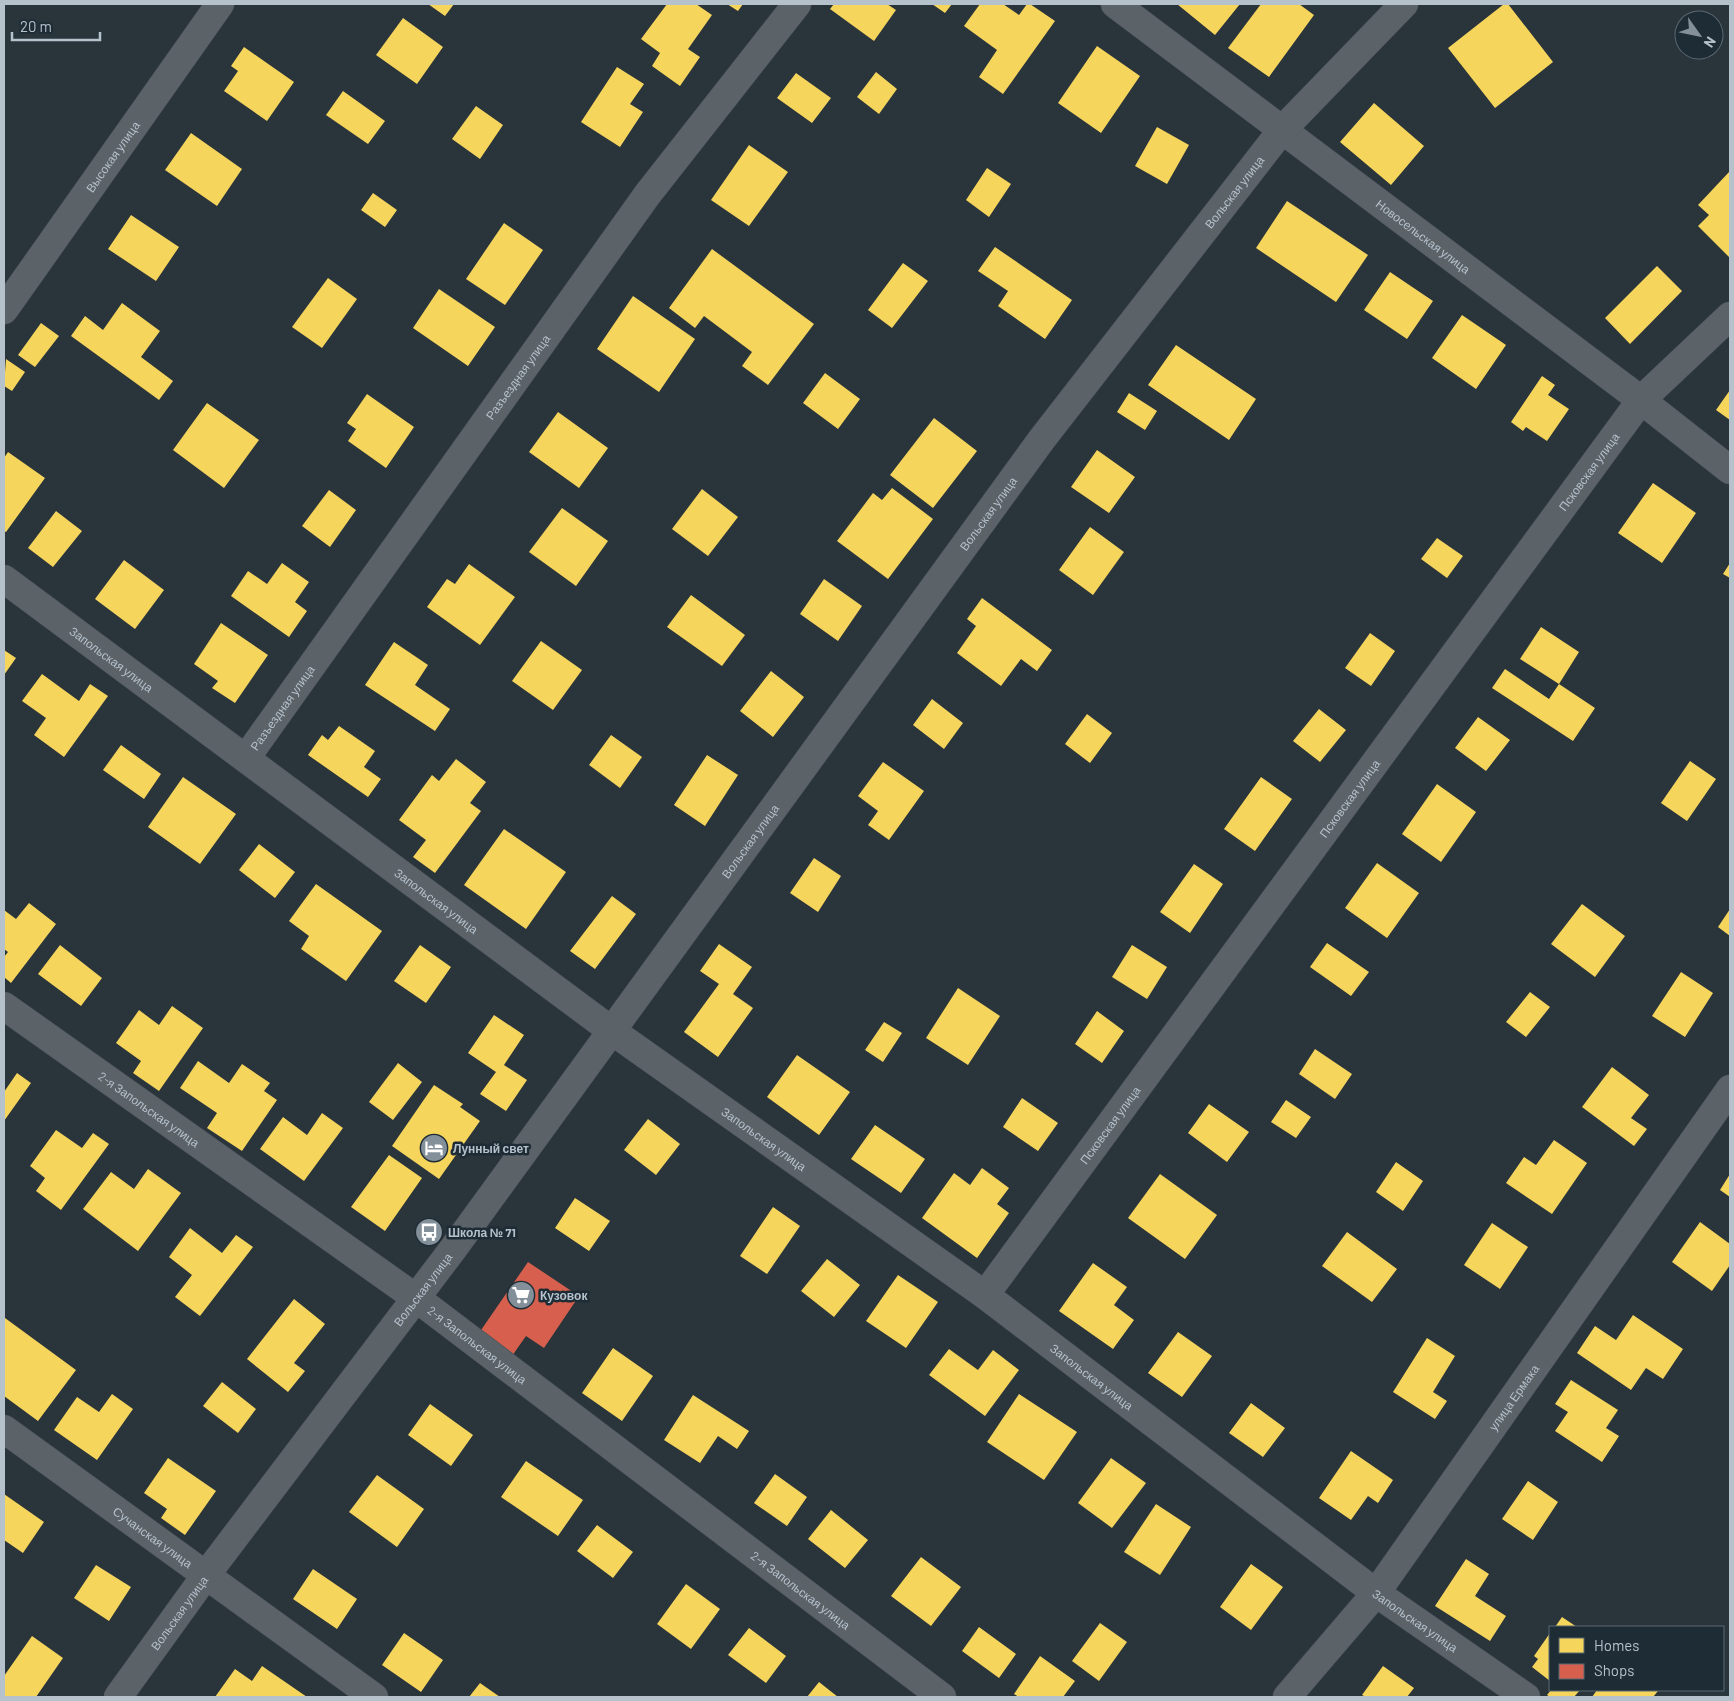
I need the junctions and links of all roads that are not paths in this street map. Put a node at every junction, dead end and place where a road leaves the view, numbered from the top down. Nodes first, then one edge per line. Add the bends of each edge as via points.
1 (220, 4) edge
2 (797, 4) edge
3 (1115, 4) edge
4 (1404, 4) edge
5 (1282, 130) junction
6 (4, 310) edge
7 (1730, 316) edge
8 (1641, 400) junction
9 (1730, 470) edge
10 (4, 578) edge
11 (246, 758) junction
12 (4, 1006) edge
13 (612, 1032) junction
14 (1730, 1089) edge
15 (985, 1295) junction
16 (416, 1298) junction
17 (4, 1429) edge
18 (206, 1575) junction
19 (1376, 1593) junction
20 (118, 1697) edge
21 (374, 1697) edge
22 (942, 1697) edge
23 (1288, 1697) edge
24 (1526, 1697) edge

1 - 6 street, Высокая улица
2 - 11 street, Разъездная улица via 647,195
3 - 5 street, Новосельская улица
4 - 5 street, Вольская улица
5 - 8 street, Новосельская улица
5 - 13 street, Вольская улица via 1042,439
7 - 8 street, Псковская улица
8 - 9 street, Новосельская улица
8 - 15 street, Псковская улица
10 - 11 street, Запольская улица
11 - 13 street, Запольская улица
12 - 16 street, 2-я Запольская улица
13 - 15 street, Запольская улица
13 - 16 street, Вольская улица
14 - 19 street, улица Ермака
15 - 19 street, Запольская улица
16 - 18 street, Вольская улица
16 - 22 street, 2-я Запольская улица
17 - 18 street, Сучанская улица
18 - 20 street, Вольская улица
18 - 21 street, Сучанская улица
19 - 23 street, улица Ермака
19 - 24 street, Запольская улица

